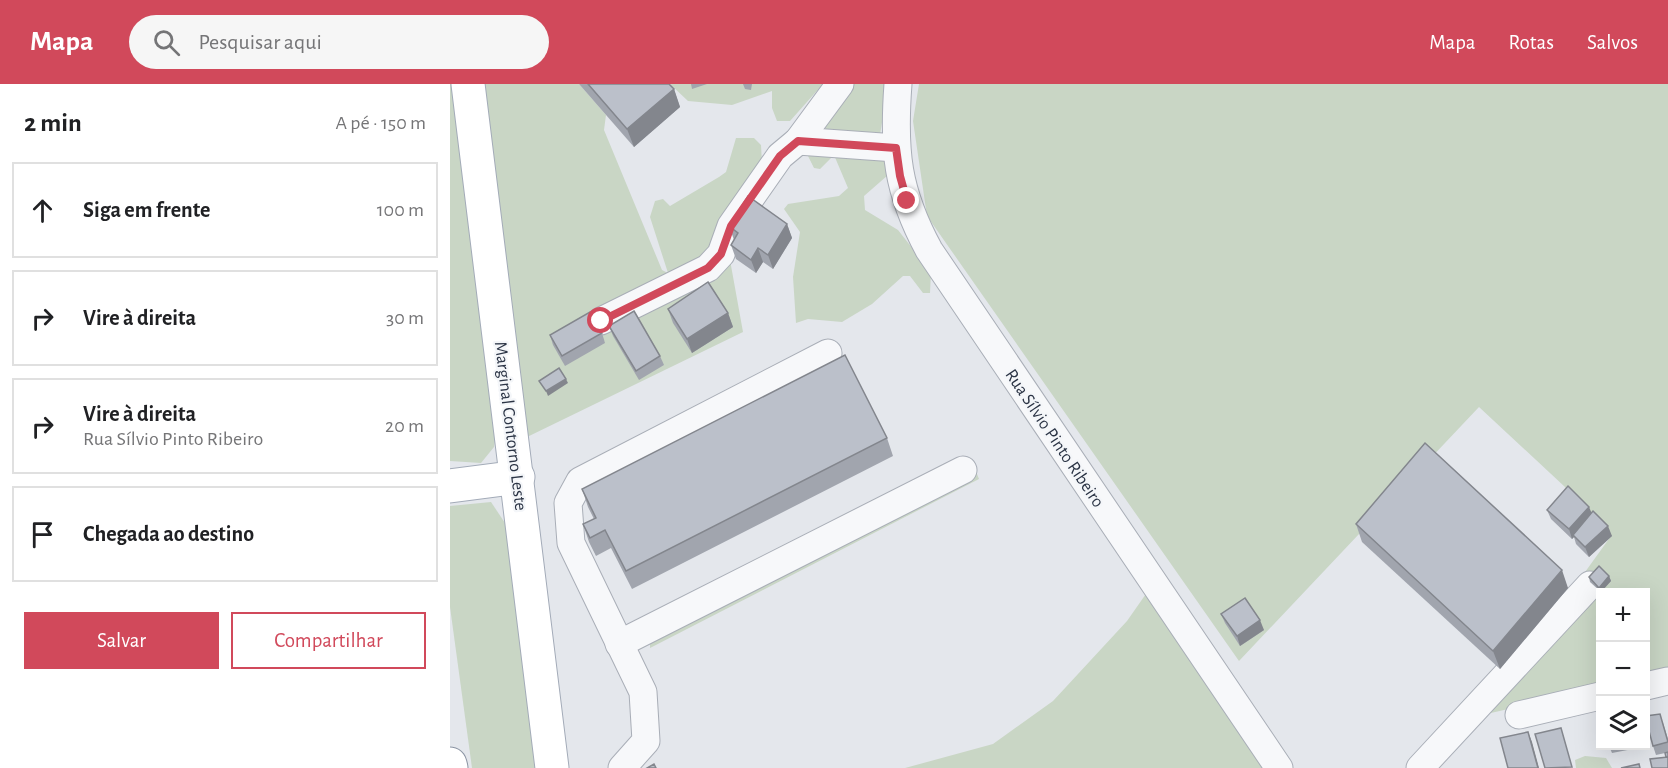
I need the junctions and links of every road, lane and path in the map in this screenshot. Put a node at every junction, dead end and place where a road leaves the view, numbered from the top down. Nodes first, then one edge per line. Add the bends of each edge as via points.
1 (468, 84) edge
2 (840, 84) edge
3 (898, 84) edge
4 (798, 141) junction
5 (896, 148) junction
6 (601, 321) dead end
7 (828, 353) dead end
8 (963, 470) dead end
9 (518, 477) junction
10 (460, 485) edge
11 (1590, 585) edge
12 (620, 644) junction
13 (1668, 681) edge
14 (1650, 685) edge
15 (1596, 697) edge
16 (1519, 715) dead end
17 (552, 768) edge
18 (622, 768) edge
19 (1279, 768) edge
20 (1420, 768) edge

1 - 9 main road, Marginal Contorno Leste
2 - 4 street
3 - 5 street, Rua Sílvio Pinto Ribeiro
4 - 5 street
4 - 6 street via 780,156 731,226 721,254 708,268
5 - 19 street, Rua Sílvio Pinto Ribeiro via 907,201 929,250
7 - 12 street via 580,481 568,503 571,543
8 - 12 street
9 - 10 main road
9 - 17 main road, Marginal Contorno Leste
11 - 20 street
12 - 18 street via 642,692 646,741
13 - 14 street
15 - 16 street

